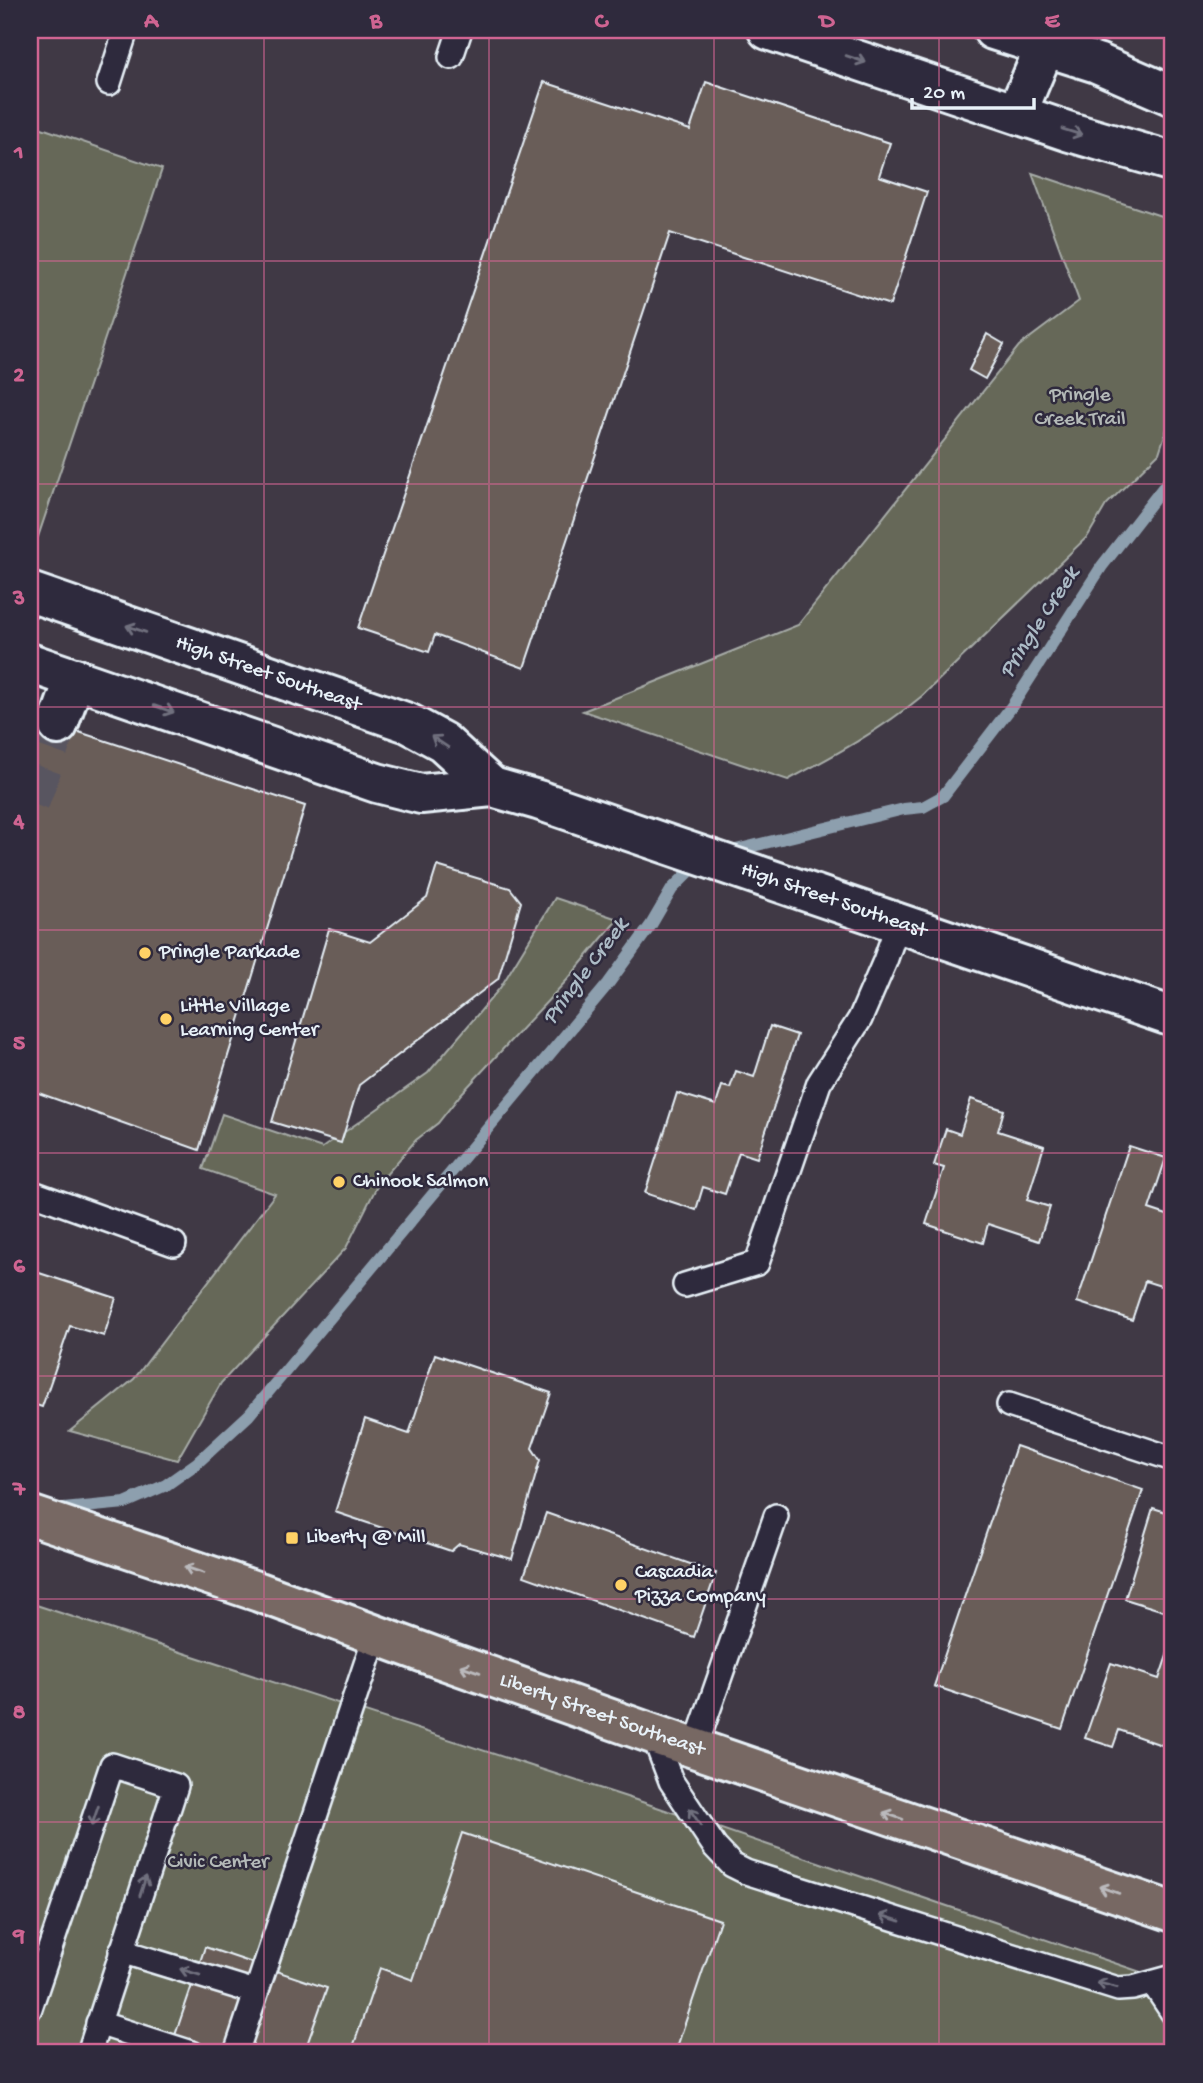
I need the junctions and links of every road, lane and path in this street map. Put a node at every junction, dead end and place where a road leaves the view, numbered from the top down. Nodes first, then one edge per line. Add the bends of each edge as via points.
1 (126, 30) edge
2 (460, 30) edge
3 (768, 30) edge
4 (993, 30) edge
5 (1049, 39) edge
6 (451, 57) dead end
7 (109, 83) dead end
8 (1173, 96) edge
9 (1017, 113) junction
10 (1173, 162) edge
11 (30, 592) edge
12 (30, 663) edge
13 (75, 678) junction
14 (58, 725) tunnel mouth
15 (492, 787) junction
16 (898, 924) junction
17 (1173, 1017) edge
18 (30, 1192) edge
19 (174, 1244) dead end
20 (685, 1285) dead end
21 (1009, 1405) dead end
22 (1173, 1459) edge
23 (30, 1515) edge
24 (776, 1517) dead end
25 (376, 1634) junction
26 (653, 1734) junction
27 (695, 1748) junction
28 (1173, 1912) edge
29 (121, 1951) junction
30 (1163, 1980) edge
31 (255, 1992) junction
32 (30, 2008) edge
33 (1173, 2012) edge
34 (98, 2023) junction
35 (89, 2053) edge
36 (192, 2053) edge
37 (236, 2053) edge

1 - 7 lane
2 - 6 lane
3 -> 9 street
4 - 5 street
5 - 8 street
5 - 9 street
9 -> 10 street
15 -> 11 street, High Street Southeast via 443,742 408,723
12 - 13 street, High Street Southeast
13 - 14 street
13 -> 15 street, High Street Southeast via 377,783 421,794
15 - 16 street, High Street Southeast
16 - 17 street, High Street Southeast
16 - 20 lane via 860,1019 819,1083 757,1264
18 - 19 lane
21 - 22 lane
25 -> 23 main road, Liberty Street Southeast
24 - 27 lane
26 -> 25 main road, Liberty Street Southeast
25 - 31 lane
26 - 27 main road, Liberty Street Southeast
30 -> 26 lane via 1118,1989 746,1872 715,1847 685,1803 667,1774
28 -> 27 main road, Liberty Street Southeast
31 -> 29 lane
29 -> 32 lane via 176,1786 112,1765
29 - 34 lane
30 - 33 lane
31 - 37 lane
34 - 35 lane
34 - 36 lane

